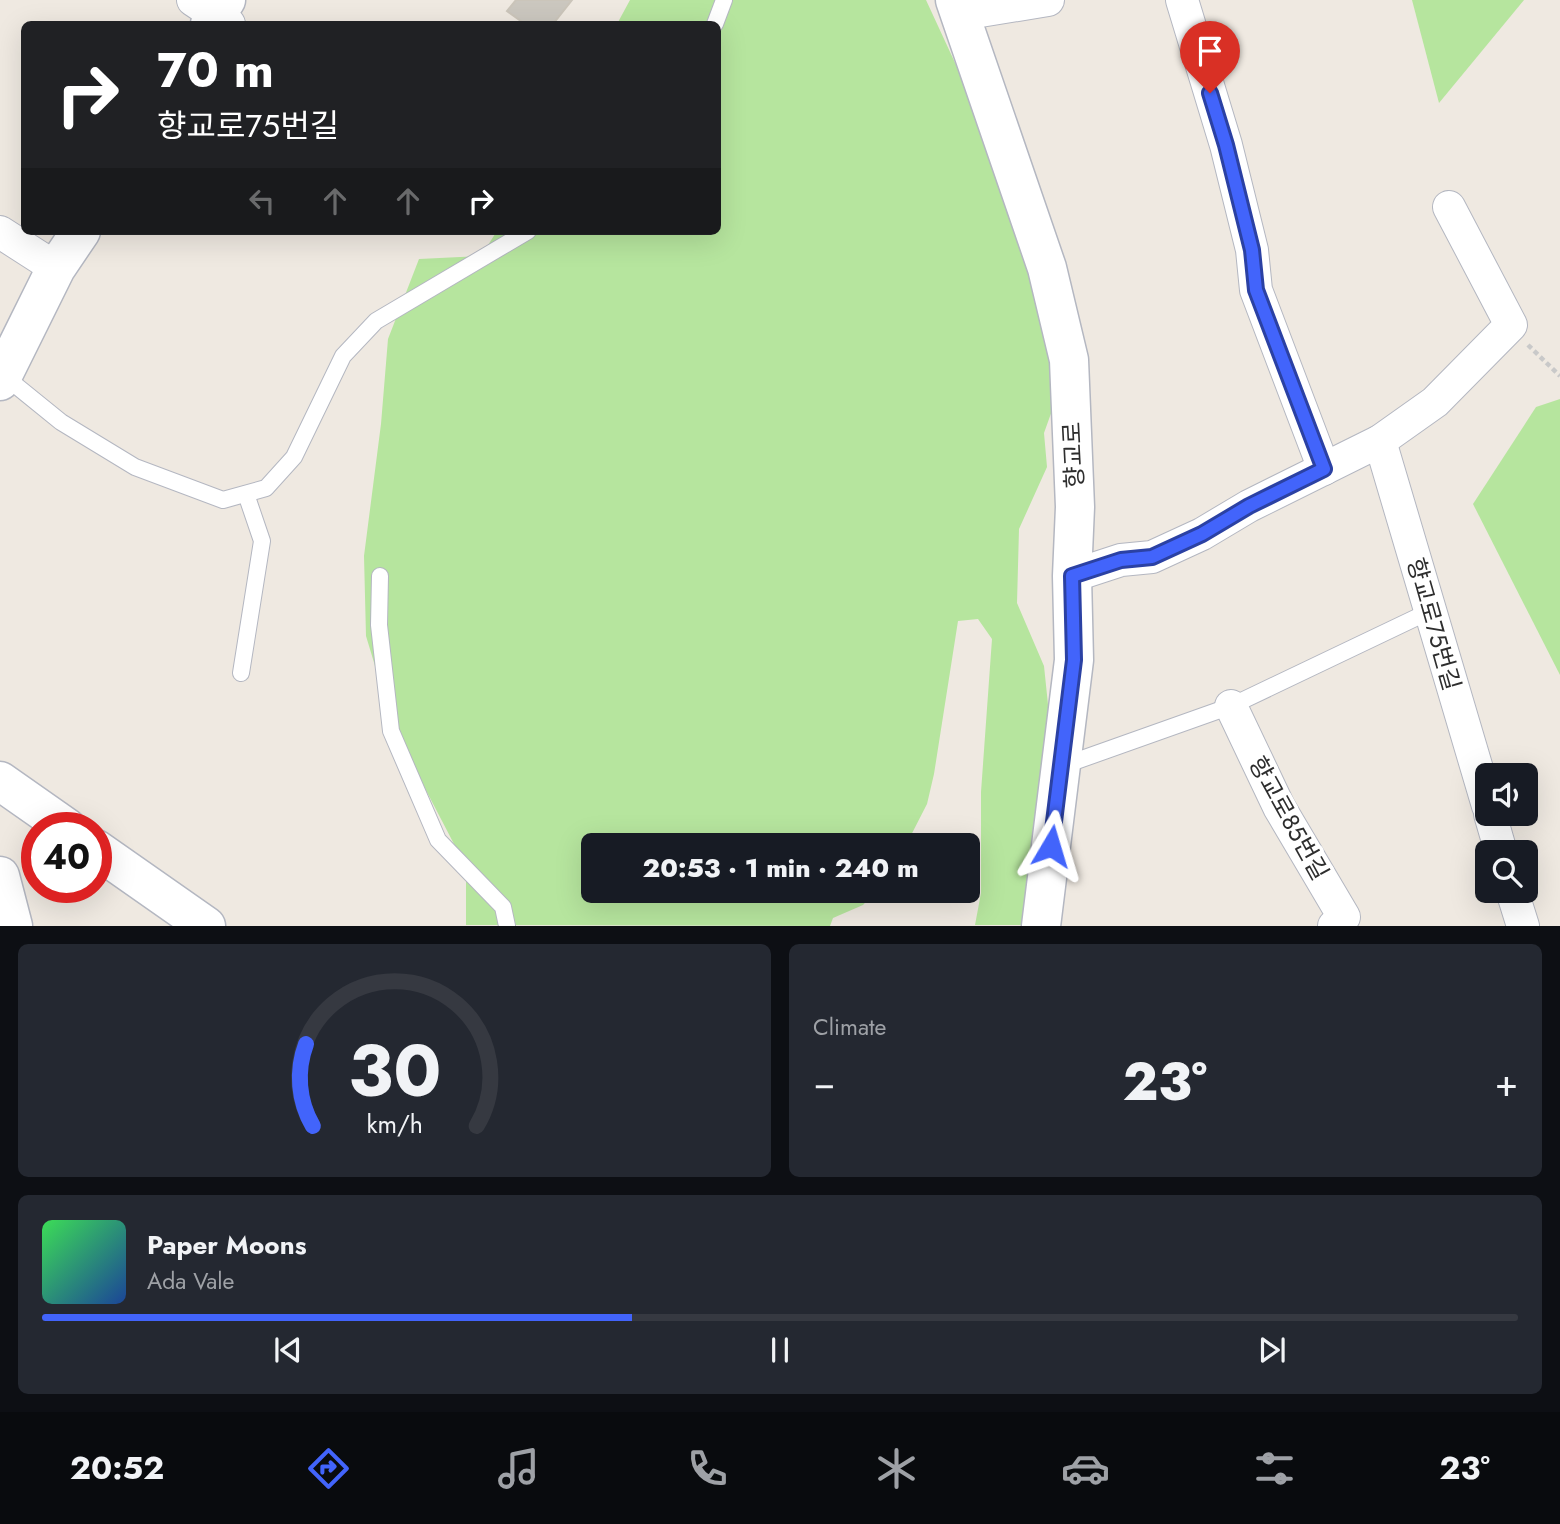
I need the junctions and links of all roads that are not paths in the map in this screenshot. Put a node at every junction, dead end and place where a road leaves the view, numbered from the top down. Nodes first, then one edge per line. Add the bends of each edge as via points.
1 (724, 0) edge
2 (1048, 0) edge
3 (1182, 0) edge
4 (958, 7) edge
5 (716, 21) edge
6 (1449, 207) dead end
7 (0, 232) edge
8 (78, 235) edge
9 (521, 235) edge
10 (56, 268) junction
11 (2, 378) edge
12 (1380, 441) junction
13 (1324, 469) junction
14 (246, 494) junction
15 (380, 576) dead end
16 (1072, 576) junction
17 (1430, 611) junction
18 (241, 673) dead end
19 (1231, 706) junction
20 (1475, 763) edge
21 (1061, 767) junction
22 (0, 781) edge
23 (44, 812) edge
24 (112, 860) edge
25 (0, 876) edge
26 (1515, 903) edge
27 (13, 926) edge
28 (206, 926) edge
29 (507, 926) edge
30 (1041, 926) edge
31 (1334, 926) edge
32 (1522, 926) edge

1 - 5 lane
2 - 4 street
3 - 13 street via 1226,145 1252,250 1256,290
4 - 16 street, 향교로 via 1047,268 1069,360 1075,507
6 - 12 street via 1511,326 1435,401
7 - 10 street
8 - 10 street
9 - 14 lane via 376,321 342,356 294,457 267,488
10 - 11 street
11 - 14 lane via 61,422 135,467 223,500
12 - 13 street
12 - 17 street, 향교로75번길
13 - 16 street via 1152,557 1121,560
14 - 18 lane via 262,541
15 - 29 lane via 379,625 391,731 438,841 503,907
16 - 21 street, 향교로 via 1074,660
17 - 19 lane
17 - 20 street, 향교로75번길
19 - 21 lane
19 - 31 street, 향교로85번길 via 1279,807 1344,917
21 - 30 street, 향교로
22 - 23 street
24 - 28 street
25 - 27 street
26 - 32 street

